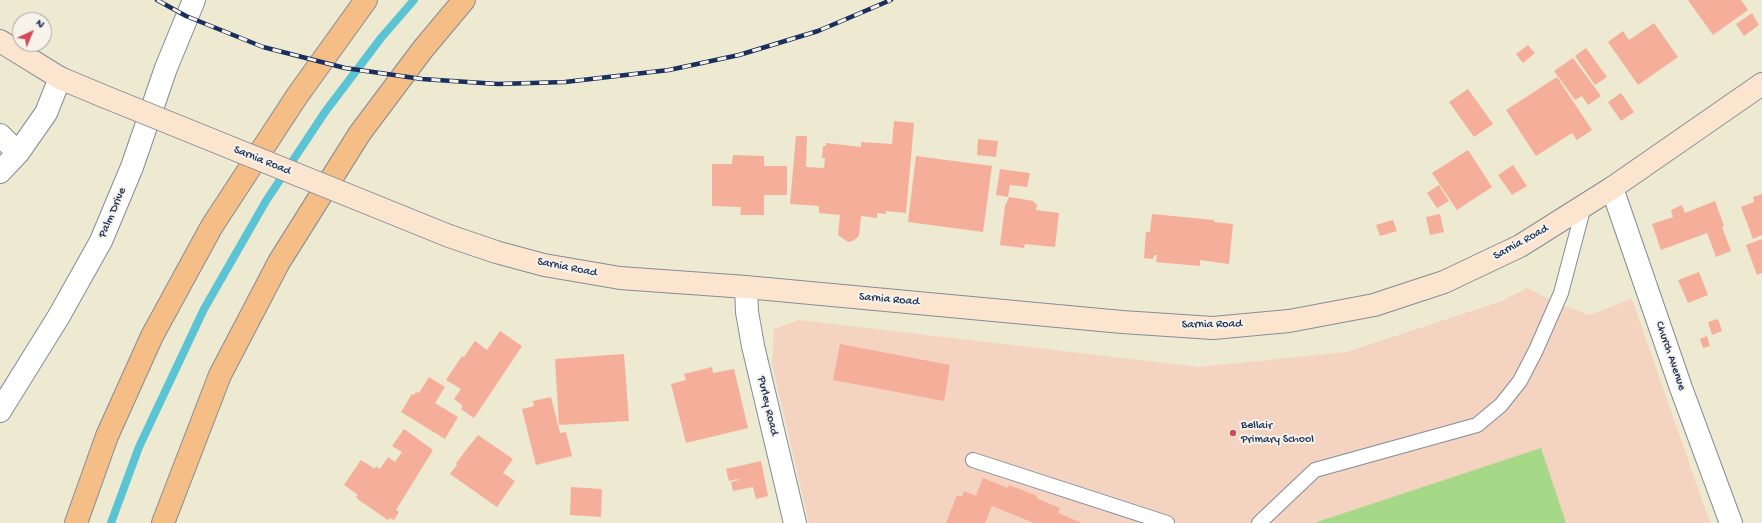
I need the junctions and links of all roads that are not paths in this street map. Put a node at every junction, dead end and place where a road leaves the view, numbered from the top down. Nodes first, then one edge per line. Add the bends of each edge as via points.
1 (194, 0) edge
2 (366, 0) edge
3 (464, 0) edge
4 (0, 41) edge
5 (60, 78) junction
6 (1762, 84) edge
7 (0, 135) edge
8 (18, 153) junction
9 (0, 172) edge
10 (1612, 188) junction
11 (1584, 206) junction
12 (746, 287) junction
13 (0, 411) edge
14 (973, 460) dead end
15 (76, 523) edge
16 (164, 523) edge
17 (795, 523) edge
18 (1167, 523) edge
19 (1259, 523) edge
20 (1731, 523) edge

1 - 13 street, Palm Drive via 166,68 132,167 101,241 59,316
2 - 15 highway via 297,96 212,226 152,336 107,436
3 - 16 highway via 423,49 360,133 278,262 220,375
4 - 5 main road, Sarnia Road
5 - 8 street via 46,113
5 - 12 main road, Sarnia Road, bridge via 449,236 496,252 544,265 620,278
6 - 10 main road, Sarnia Road
7 - 8 street
8 - 9 street
10 - 11 main road, Sarnia Road
10 - 20 street, Church Avenue
11 - 12 main road, Sarnia Road via 1520,246 1444,282 1374,305 1289,321 1212,328
11 - 19 lane via 1561,293 1536,350 1520,381 1491,415 1477,425 1315,470
12 - 17 street, Purley Road via 753,346
14 - 18 lane

